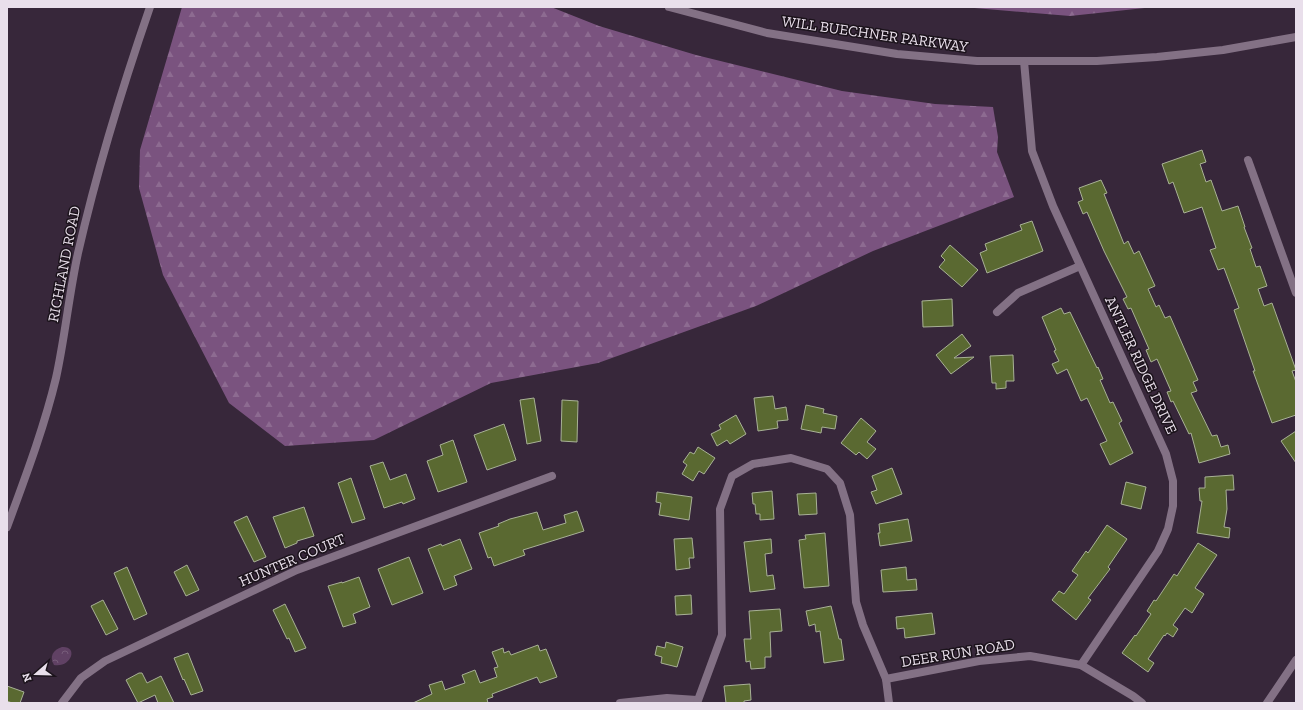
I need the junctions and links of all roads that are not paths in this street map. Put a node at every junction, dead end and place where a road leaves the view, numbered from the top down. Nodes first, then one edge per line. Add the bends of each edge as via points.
1 (150, 7) edge
2 (669, 7) edge
3 (1296, 37) edge
4 (1024, 61) junction
5 (1248, 160) dead end
6 (1080, 266) junction
7 (1296, 293) edge
8 (997, 312) dead end
9 (552, 476) dead end
10 (7, 527) edge
11 (1296, 660) edge
12 (1081, 665) junction
13 (886, 679) junction
14 (697, 702) edge
15 (62, 703) edge
16 (620, 703) edge
17 (889, 703) edge
18 (1142, 703) edge
19 (1267, 703) edge

1 - 10 street, RICHLAND ROAD via 96,182 78,254 55,379
2 - 4 street, WILL BUECHNER PARKWAY via 767,33 897,54 977,61
3 - 4 street, WILL BUECHNER PARKWAY via 1223,50 1157,57 1097,61
4 - 6 street, ANTLER RIDGE DRIVE via 1032,151
5 - 7 street
6 - 8 street via 1018,293
6 - 12 street, ANTLER RIDGE DRIVE via 1166,454 1172,481 1173,506 1168,529 1158,551
9 - 15 street, HUNTER COURT via 297,570 105,661 82,678
11 - 19 street
12 - 13 street, DEER RUN ROAD via 1030,656 979,661
12 - 18 street, DEER RUN ROAD
13 - 14 street via 856,602 850,515 840,483 828,469 791,458 753,464 732,476 720,509 722,635
13 - 17 street
14 - 16 street via 667,698

